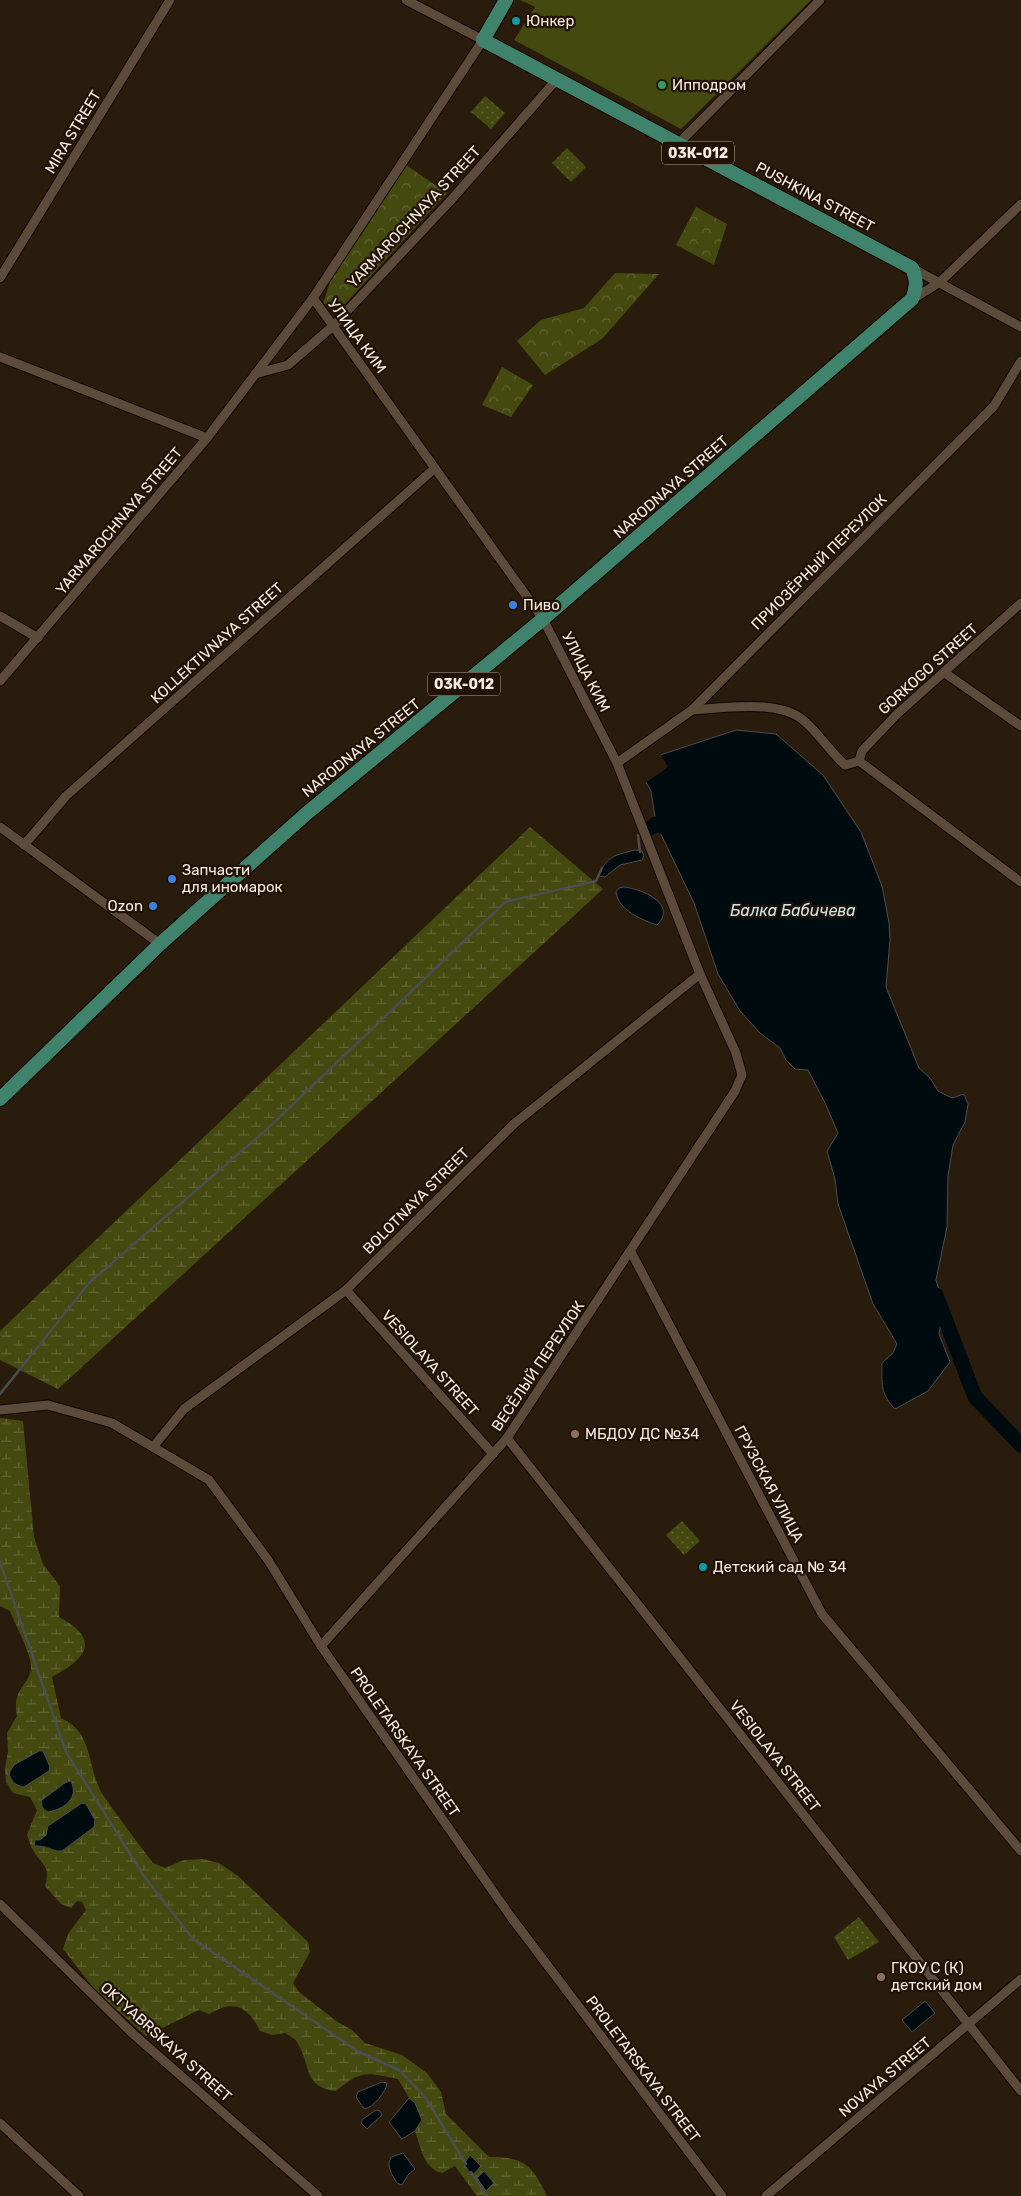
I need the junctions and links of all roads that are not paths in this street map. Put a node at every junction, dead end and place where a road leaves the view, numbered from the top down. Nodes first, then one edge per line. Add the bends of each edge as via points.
1 (170, 0) edge
2 (406, 0) edge
3 (506, 0) edge
4 (820, 0) edge
5 (482, 40) junction
6 (557, 79) junction
7 (679, 143) junction
8 (1021, 204) edge
9 (912, 268) junction
10 (0, 278) edge
11 (940, 282) junction
12 (313, 298) junction
13 (912, 299) junction
14 (332, 326) junction
15 (1021, 327) edge
16 (0, 357) edge
17 (1021, 361) edge
18 (255, 374) junction
19 (207, 438) junction
20 (435, 468) junction
21 (1021, 603) edge
22 (0, 616) edge
23 (543, 619) junction
24 (38, 638) junction
25 (946, 673) junction
26 (0, 681) edge
27 (692, 710) junction
28 (1021, 726) edge
29 (859, 761) junction
30 (618, 763) junction
31 (0, 827) edge
32 (24, 845) junction
33 (1021, 882) edge
34 (160, 944) junction
35 (700, 974) junction
36 (742, 1075) joint
37 (0, 1099) edge
38 (630, 1252) junction
39 (346, 1290) junction
40 (0, 1410) edge
41 (507, 1438) junction
42 (153, 1447) junction
43 (493, 1454) junction
44 (321, 1646) junction
45 (1021, 1851) edge
46 (0, 1904) edge
47 (1021, 1979) edge
48 (968, 2025) junction
49 (1021, 2090) edge
50 (0, 2123) edge
51 (79, 2196) edge
52 (318, 2196) edge
53 (722, 2196) edge
54 (766, 2196) edge

1 - 10 street, MIRA STREET
2 - 5 street, PUSHKINA STREET
3 - 5 main road
4 - 7 street
5 - 6 main road, PUSHKINA STREET / 03К-012
5 - 12 street, YARMAROCHNAYA STREET
6 - 7 main road, PUSHKINA STREET / 03К-012
6 - 14 street, YARMAROCHNAYA STREET via 452,199
7 - 9 main road, PUSHKINA STREET / 03К-012
8 - 11 street
9 - 11 street, PUSHKINA STREET
9 - 13 main road via 916,284
11 - 13 street
11 - 15 street, PUSHKINA STREET
12 - 14 street, УЛИЦА КИМ
12 - 18 street, YARMAROCHNAYA STREET
13 - 23 main road, NARODNAYA STREET / 03К-012
14 - 18 street, YARMAROCHNAYA STREET via 288,366
14 - 20 street, УЛИЦА КИМ
16 - 19 street
17 - 27 street, ПРИОЗЁРНЫЙ ПЕРЕУЛОК via 994,406
18 - 19 street, YARMAROCHNAYA STREET
19 - 24 street, YARMAROCHNAYA STREET
20 - 23 street, УЛИЦА КИМ
20 - 32 street, KOLLEKTIVNAYA STREET via 66,796
21 - 25 street, GORKOGO STREET
22 - 24 street
23 - 30 street, УЛИЦА КИМ
23 - 34 main road, NARODNAYA STREET / 03К-012 via 307,813
24 - 26 street, YARMAROCHNAYA STREET
25 - 28 street
25 - 29 street, GORKOGO STREET via 896,715 862,751
27 - 29 street via 779,709 802,719 845,765
27 - 30 street, ПРИОЗЁРНЫЙ ПЕРЕУЛОК
29 - 33 street
30 - 35 street, УЛИЦА КИМ
31 - 32 street
32 - 34 street
34 - 37 main road, NARODNAYA STREET / 03К-012
35 - 36 street, УЛИЦА КИМ via 736,1053
35 - 39 street, BOLOTNAYA STREET via 515,1123
36 - 38 street, ВЕСЁЛЫЙ ПЕРЕУЛОК via 730,1099
38 - 41 street, ВЕСЁЛЫЙ ПЕРЕУЛОК
38 - 45 street, ГРУЗСКАЯ УЛИЦА via 822,1614
39 - 42 street, BOLOTNAYA STREET via 184,1410
39 - 43 street, VESIOLAYA STREET
40 - 42 street, PROLETARSKAYA STREET via 48,1405 112,1423
41 - 43 street, ВЕСЁЛЫЙ ПЕРЕУЛОК
41 - 48 street, VESIOLAYA STREET
42 - 44 street, PROLETARSKAYA STREET via 209,1480 282,1581
43 - 44 street, ВЕСЁЛЫЙ ПЕРЕУЛОК
44 - 53 street, PROLETARSKAYA STREET via 511,1917
46 - 52 street, OKTYABRSKAYA STREET via 131,2032
47 - 48 street, NOVAYA STREET
48 - 49 street, VESIOLAYA STREET
48 - 54 street, NOVAYA STREET
50 - 51 street

